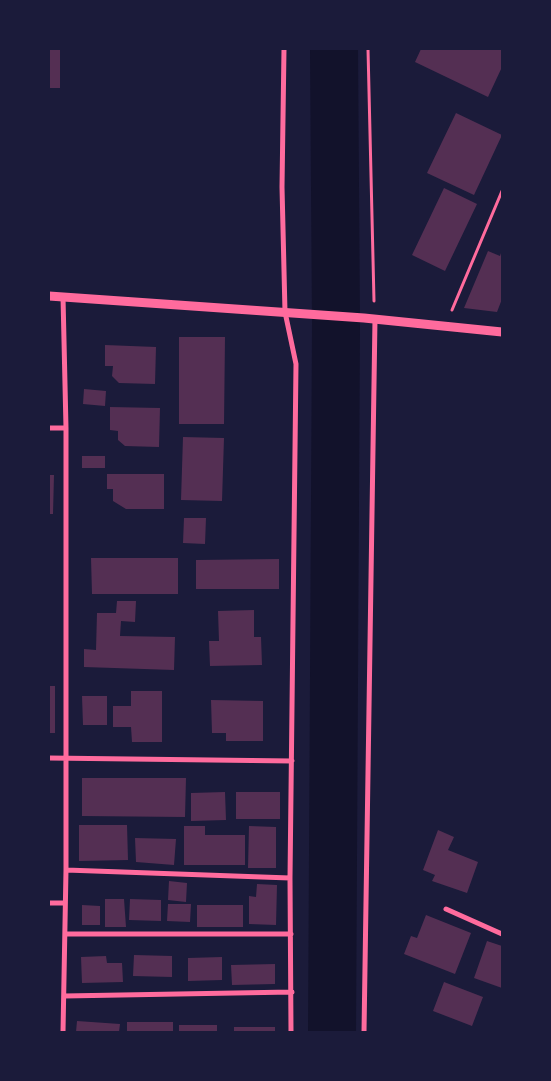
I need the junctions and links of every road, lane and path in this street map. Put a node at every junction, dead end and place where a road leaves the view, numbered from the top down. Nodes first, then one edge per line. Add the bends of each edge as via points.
1 (284, 49) edge
2 (368, 49) edge
3 (502, 191) edge
4 (49, 296) edge
5 (62, 297) junction
6 (286, 312) junction
7 (375, 319) junction
8 (445, 326) junction
9 (502, 332) edge
10 (49, 428) edge
11 (66, 428) junction
12 (49, 758) edge
13 (65, 758) junction
14 (292, 761) junction
15 (66, 870) junction
16 (290, 878) junction
17 (49, 903) edge
18 (65, 903) junction
19 (446, 909) dead end
20 (64, 934) junction
21 (291, 934) junction
22 (502, 934) edge
23 (292, 992) junction
24 (64, 996) junction
25 (63, 1032) edge
26 (291, 1032) edge
27 (364, 1032) edge

1 - 6 street via 282,187
2 - 7 path
3 - 8 path
4 - 5 street
5 - 6 street
5 - 11 street
6 - 7 street
6 - 14 street via 296,364
7 - 8 street
7 - 27 street
8 - 9 street
10 - 11 street
11 - 13 street
12 - 13 street
13 - 14 street
13 - 15 street
14 - 16 street
15 - 16 street
15 - 18 street
16 - 21 street
17 - 18 street
18 - 20 street
19 - 22 street
20 - 21 street
20 - 24 street
21 - 23 street
23 - 24 street
23 - 26 street
24 - 25 street

